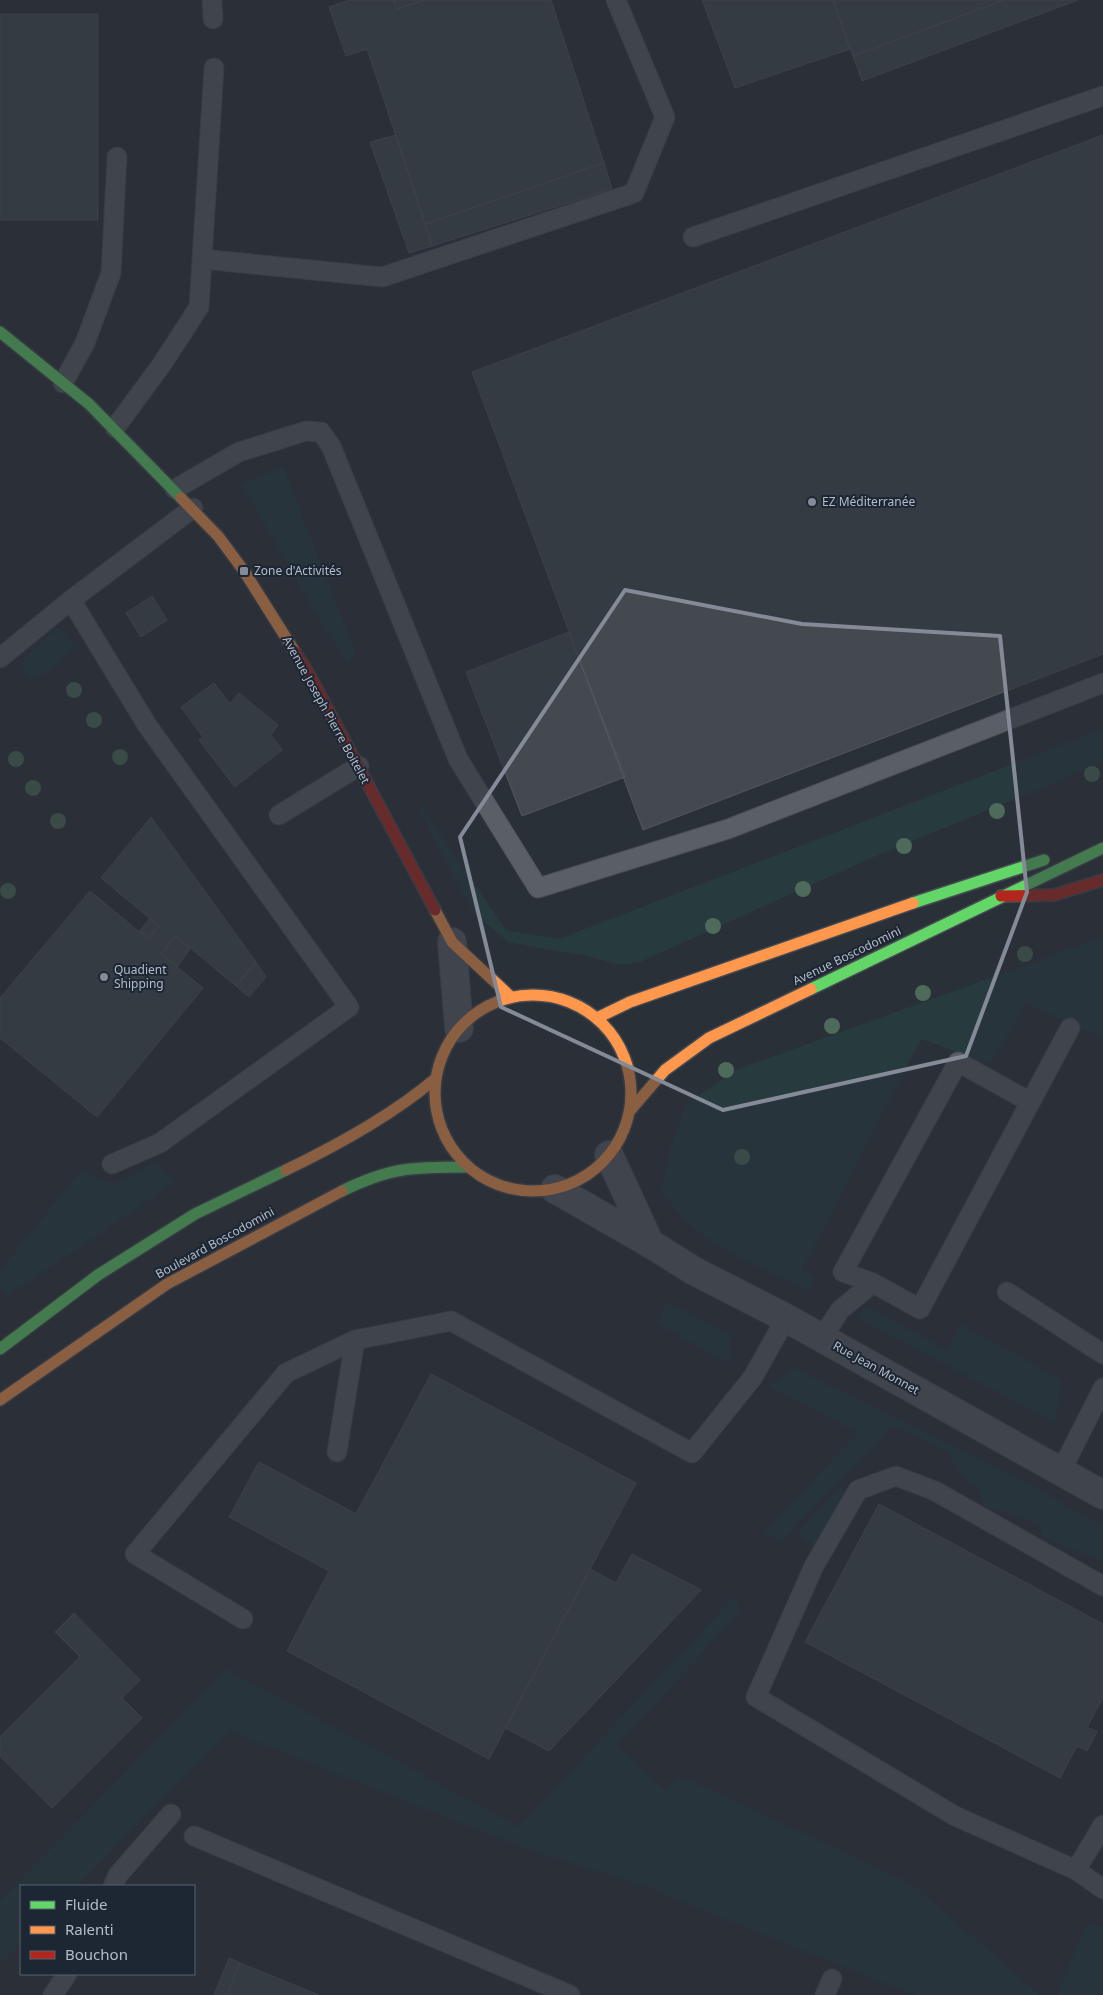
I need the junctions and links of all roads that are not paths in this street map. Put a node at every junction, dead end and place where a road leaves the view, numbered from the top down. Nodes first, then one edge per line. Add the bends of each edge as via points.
1 (616, 0) edge
2 (214, 68) dead end
3 (1103, 96) edge
4 (117, 157) dead end
5 (693, 237) dead end
6 (202, 259) junction
7 (0, 332) edge
8 (63, 383) junction
9 (115, 428) junction
10 (176, 490) junction
11 (193, 508) junction
12 (71, 600) junction
13 (0, 658) edge
14 (1103, 683) edge
15 (358, 766) junction
16 (279, 815) dead end
17 (1103, 841) edge
18 (1103, 848) edge
19 (1103, 880) edge
20 (1001, 896) junction
21 (452, 942) junction
22 (511, 997) junction
23 (597, 1018) junction
24 (459, 1028) junction
25 (1070, 1028) dead end
26 (435, 1079) junction
27 (1030, 1102) junction
28 (630, 1112) junction
29 (609, 1156) junction
30 (112, 1164) dead end
31 (467, 1167) junction
32 (555, 1190) junction
33 (650, 1244) junction
34 (872, 1283) junction
35 (1007, 1292) dead end
36 (786, 1318) junction
37 (822, 1338) junction
38 (355, 1340) junction
39 (0, 1349) edge
40 (1103, 1354) edge
41 (1102, 1392) edge
42 (0, 1400) edge
43 (337, 1452) dead end
44 (1061, 1470) junction
45 (1103, 1495) edge
46 (1103, 1586) edge
47 (243, 1619) dead end
48 (171, 1814) dead end
49 (1103, 1825) edge
50 (194, 1836) dead end
51 (1076, 1870) junction
52 (113, 1885) edge
53 (1103, 1890) edge
54 (66, 1975) edge
55 (54, 1995) edge
56 (570, 1995) edge

1 - 6 lane via 665,117 634,193 382,277
2 - 6 lane
3 - 5 lane
4 - 8 lane via 111,273 85,343
6 - 9 lane via 199,307
7 - 8 main road, Avenue Joseph Pierre Boitelet
8 - 9 main road, Avenue Joseph Pierre Boitelet
9 - 10 main road, Avenue Joseph Pierre Boitelet
10 - 11 main road, Avenue Joseph Pierre Boitelet
10 - 14 lane via 239,452 306,431 321,432 331,446 458,759 538,888 728,829
11 - 12 lane
11 - 15 main road, Avenue Joseph Pierre Boitelet via 244,571 310,676
12 - 13 lane
12 - 30 lane via 147,725 349,1008 160,1143
15 - 16 lane
15 - 21 main road, Avenue Joseph Pierre Boitelet
17 - 23 main road, Avenue Boscodomini via 857,921 630,1002
18 - 20 main road
19 - 20 main road, Avenue Boscodomini via 1054,895
20 - 28 main road, Avenue Boscodomini via 709,1038 665,1070
21 - 22 main road, Avenue Joseph Pierre Boitelet
21 - 24 street, Avenue Joseph Pierre Boitelet
22 - 23 main road via 541,995 571,1002
22 - 24 main road via 483,1009
23 - 28 main road via 619,1046 630,1078
24 - 26 main road via 443,1052
25 - 27 lane
26 - 31 main road via 436,1112 447,1142
26 - 39 main road via 410,1100 319,1154 187,1219 98,1275
27 - 34 lane via 920,1309
27 - 34 lane via 958,1062 842,1272
28 - 29 main road via 622,1135
29 - 32 main road via 585,1177
29 - 33 street
31 - 32 main road via 486,1181 508,1189 531,1192
31 - 42 main road, Boulevard Boscodomini via 393,1170 339,1192 168,1284
32 - 33 street, Rue Jean Monnet
33 - 36 street, Rue Jean Monnet via 694,1271
34 - 37 lane via 840,1310
35 - 40 lane
36 - 37 street, Rue Jean Monnet
36 - 38 lane via 754,1377 692,1453 451,1322
37 - 44 street, Rue Jean Monnet
38 - 43 lane
38 - 47 lane via 286,1373 135,1554
41 - 44 lane
44 - 45 street, Rue Jean Monnet
46 - 51 lane via 935,1491 896,1476 858,1490 814,1566 756,1697 955,1816
48 - 52 lane via 118,1874
49 - 51 lane
50 - 56 lane
51 - 53 lane
54 - 55 lane

